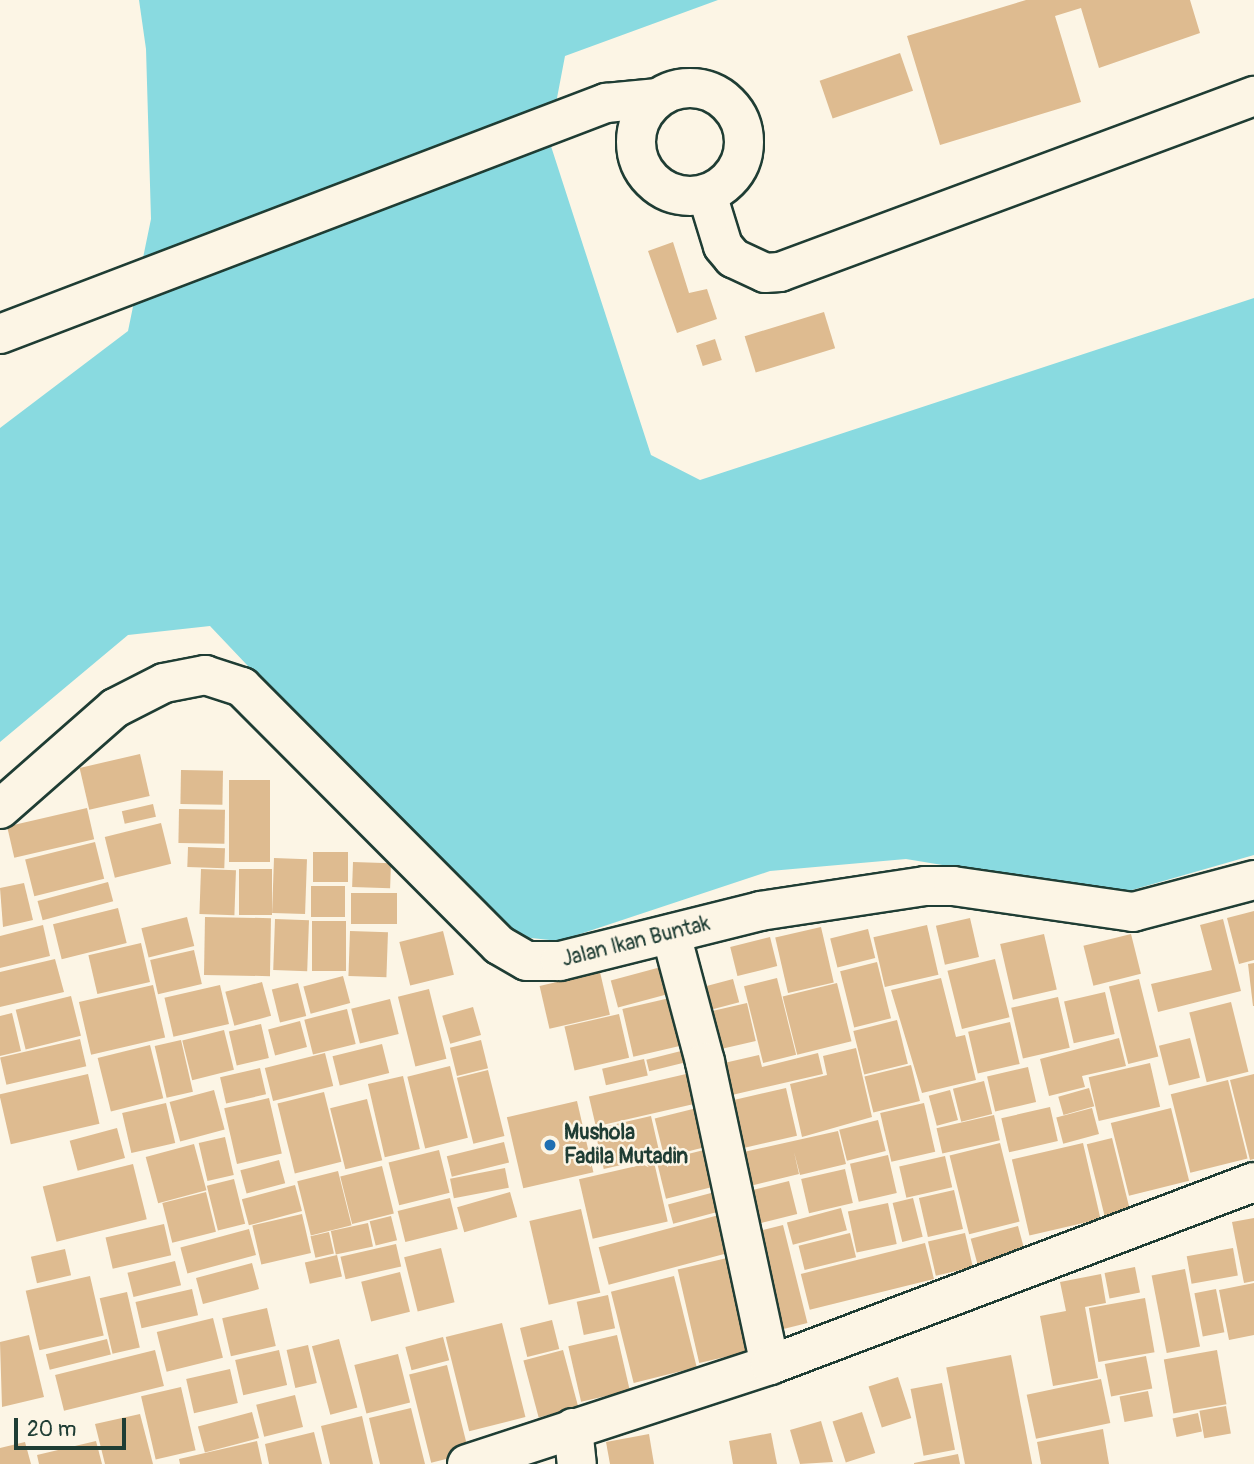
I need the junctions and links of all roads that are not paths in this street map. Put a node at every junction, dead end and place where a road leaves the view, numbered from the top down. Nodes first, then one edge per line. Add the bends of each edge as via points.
1 (1254, 96) edge
2 (656, 98) junction
3 (574, 116) junction
4 (636, 149) junction
5 (707, 194) junction
6 (0, 334) edge
7 (0, 809) edge
8 (1254, 880) edge
9 (671, 934) junction
10 (1254, 1182) edge
11 (770, 1365) junction
12 (575, 1446) edge
13 (467, 1464) edge

1 - 5 street via 780,272 765,274 733,258 720,238
2 - 3 street via 627,97
2 - 4 street via 636,130
2 - 5 street via 675,89 696,87 716,93 732,107 742,126 744,147 738,167 725,184
3 - 4 street
3 - 6 street
4 - 5 street via 641,167 653,182 688,196
7 - 9 street, Jalan Ikan Buntak via 115,708 186,677 224,678 242,687 512,953 527,961 552,962
8 - 9 street, Jalan Ikan Buntak via 1133,912 925,886 760,911
9 - 11 street via 705,1062
10 - 11 street
11 - 12 street
12 - 13 street

